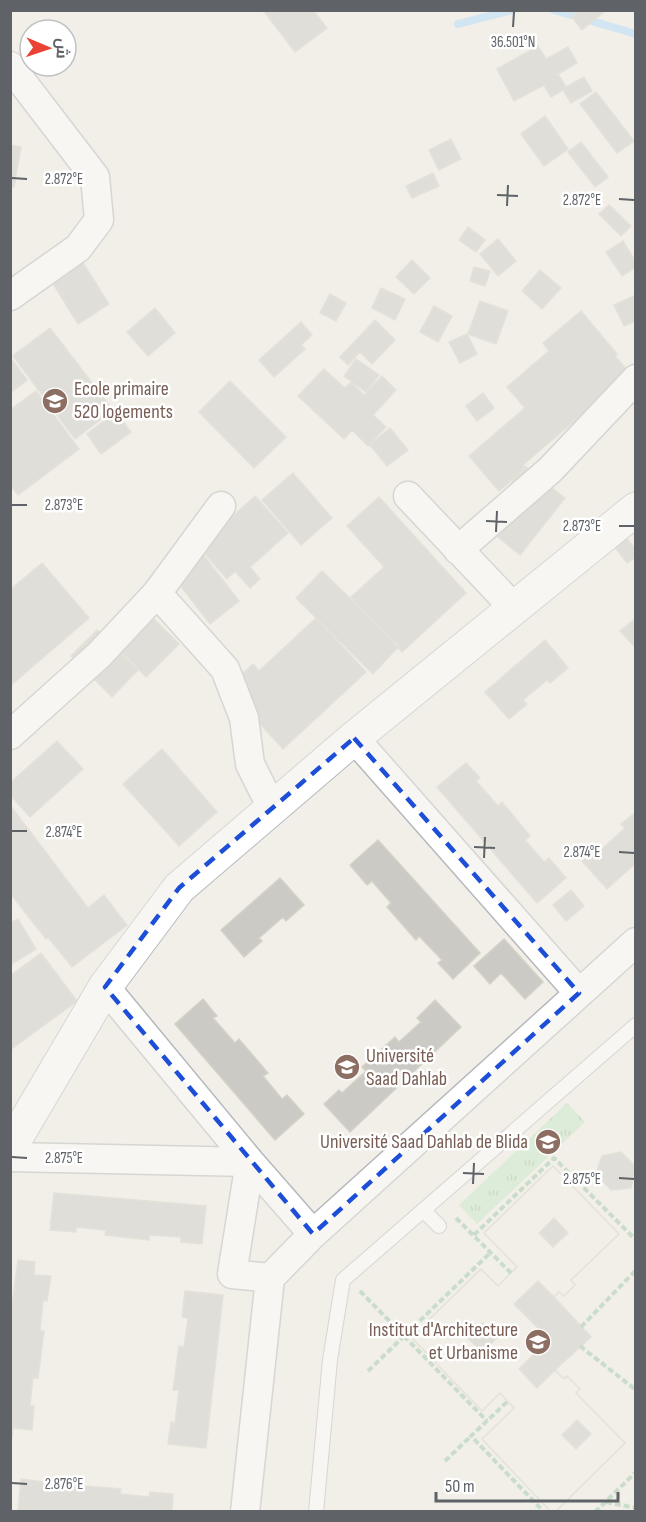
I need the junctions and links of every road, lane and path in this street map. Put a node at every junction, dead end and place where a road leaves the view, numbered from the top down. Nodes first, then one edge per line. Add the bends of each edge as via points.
1 (10, 66) edge
2 (10, 296) edge
3 (636, 379) edge
4 (408, 496) dead end
5 (221, 506) dead end
6 (636, 509) edge
7 (458, 549) junction
8 (157, 593) junction
9 (514, 609) junction
10 (10, 735) edge
11 (354, 738) junction
12 (272, 808) junction
13 (636, 942) edge
14 (105, 987) junction
15 (579, 993) junction
16 (636, 1025) edge
17 (10, 1148) edge
18 (10, 1157) edge
19 (249, 1162) junction
20 (423, 1210) junction
21 (437, 1224) joint
22 (313, 1234) junction
23 (474, 1235) junction
24 (636, 1240) edge
25 (491, 1252) junction
26 (636, 1270) edge
27 (511, 1273) dead end
28 (270, 1278) junction
29 (368, 1284) dead end
30 (581, 1327) dead end
31 (404, 1337) junction
32 (580, 1346) dead end
33 (368, 1371) dead end
34 (636, 1390) edge
35 (507, 1402) dead end
36 (487, 1421) junction
37 (471, 1436) junction
38 (445, 1461) dead end
39 (636, 1472) edge
40 (605, 1502) junction
41 (636, 1508) edge
42 (245, 1512) edge
43 (316, 1512) edge
44 (544, 1512) edge
45 (595, 1512) edge

1 - 2 street via 95,177 99,220 78,248
3 - 7 street via 550,470
4 - 7 street
5 - 8 street
6 - 9 street
7 - 9 street
8 - 10 street via 99,655
8 - 12 street via 225,669 244,718 250,764
9 - 11 street
11 - 12 street
11 - 15 street
12 - 14 street via 179,888
13 - 15 street
14 - 17 street
14 - 19 street
15 - 22 street
16 - 20 lane
18 - 19 street
19 - 22 street
19 - 28 street via 232,1274
20 - 21 lane
20 - 43 lane via 343,1280 330,1360
21 - 23 path via 449,1210
22 - 28 street
23 - 24 path via 554,1158
23 - 25 path
25 - 27 path
25 - 31 path
26 - 30 path
28 - 42 street
29 - 31 path via 360,1291
31 - 33 path
31 - 36 path
32 - 34 path
35 - 36 path
36 - 37 path
37 - 38 path
37 - 44 path
39 - 40 path
40 - 41 path
40 - 45 path

